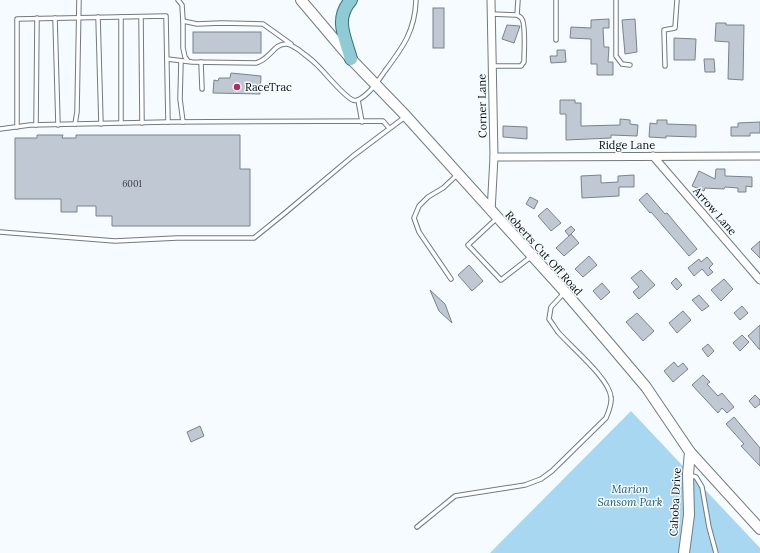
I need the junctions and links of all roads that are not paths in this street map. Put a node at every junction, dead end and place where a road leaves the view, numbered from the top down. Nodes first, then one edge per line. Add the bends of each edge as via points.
1 (79, 0) edge
2 (178, 0) edge
3 (185, 0) edge
4 (301, 0) edge
5 (351, 0) edge
6 (416, 0) edge
7 (491, 0) edge
8 (518, 0) edge
9 (556, 0) edge
10 (616, 0) edge
11 (677, 0) edge
12 (182, 4) junction
13 (492, 14) junction
14 (517, 15) junction
15 (141, 16) junction
16 (98, 17) junction
17 (121, 17) junction
18 (37, 18) junction
19 (55, 18) junction
20 (79, 18) junction
21 (183, 21) junction
22 (556, 40) dead end
23 (297, 49) junction
24 (351, 59) junction
25 (167, 60) junction
26 (181, 61) junction
27 (188, 61) junction
28 (201, 62) junction
29 (630, 65) dead end
30 (492, 66) junction
31 (665, 66) dead end
32 (376, 84) junction
33 (202, 89) dead end
34 (358, 100) junction
35 (406, 116) junction
36 (168, 122) junction
37 (183, 122) junction
38 (362, 122) junction
39 (121, 123) junction
40 (142, 123) junction
41 (75, 124) junction
42 (101, 124) junction
43 (36, 125) junction
44 (58, 125) junction
45 (17, 127) junction
46 (389, 128) junction
47 (0, 129) edge
48 (653, 156) junction
49 (760, 156) edge
50 (494, 157) junction
51 (458, 174) junction
52 (494, 215) junction
53 (0, 232) edge
54 (532, 256) junction
55 (451, 279) dead end
56 (760, 280) edge
57 (565, 292) junction
58 (690, 452) junction
59 (688, 474) junction
60 (417, 527) dead end
61 (760, 529) edge
62 (684, 553) edge
63 (716, 553) edge

1 - 20 lane
2 - 12 lane
3 - 12 lane
4 - 24 street, Roberts Cut Off Road
5 - 24 main road via 341,19
6 - 32 lane via 416,14 407,39
7 - 13 street, Corner Lane
8 - 14 lane
9 - 22 lane
10 - 29 lane via 616,56 622,64
11 - 31 lane via 675,28 664,30
12 - 21 lane
13 - 14 lane
13 - 30 street, Corner Lane
14 - 30 lane via 522,20 524,62 521,66
15 - 17 lane
15 - 25 lane via 166,16
15 - 40 lane
16 - 17 lane
16 - 20 lane
16 - 42 lane
17 - 39 lane
18 - 19 lane
18 - 43 lane
18 - 45 lane via 17,19
19 - 20 lane
19 - 44 lane
20 - 41 lane
21 - 23 lane via 197,24 263,24
21 - 27 lane via 183,48
23 - 28 lane via 286,44 276,47 264,61 256,63
23 - 34 lane via 315,62 346,95
24 - 32 street, Roberts Cut Off Road
25 - 26 lane
25 - 36 lane
26 - 27 lane
26 - 37 lane via 180,99
27 - 28 lane
28 - 33 lane
30 - 50 street, Corner Lane
32 - 34 lane
32 - 35 street, Roberts Cut Off Road
34 - 38 lane
35 - 46 lane
35 - 51 street, Roberts Cut Off Road
36 - 37 lane
36 - 40 lane
37 - 38 lane
38 - 46 lane via 383,122
39 - 40 lane
39 - 42 lane
41 - 42 lane
41 - 44 lane
43 - 44 lane
43 - 45 lane
45 - 47 lane
46 - 53 lane via 254,238 115,241
48 - 49 street, Ridge Lane
48 - 50 street, Ridge Lane
48 - 56 street, Arrow Lane
50 - 52 street, Corner Lane
51 - 52 street, Roberts Cut Off Road
51 - 55 lane via 428,197 419,206 414,218 419,232
52 - 54 street, Roberts Cut Off Road
52 - 54 lane via 468,245 501,280
54 - 57 street, Roberts Cut Off Road
57 - 58 street, Roberts Cut Off Road via 646,387
57 - 60 lane via 551,307 549,319 606,384 611,396 611,408 606,418 541,479 525,485 455,496
58 - 59 street, Cahoba Drive
58 - 61 street, Roberts Cut Off Road
59 - 62 street, Cahoba Drive via 689,515
59 - 63 lane via 696,477 702,487

